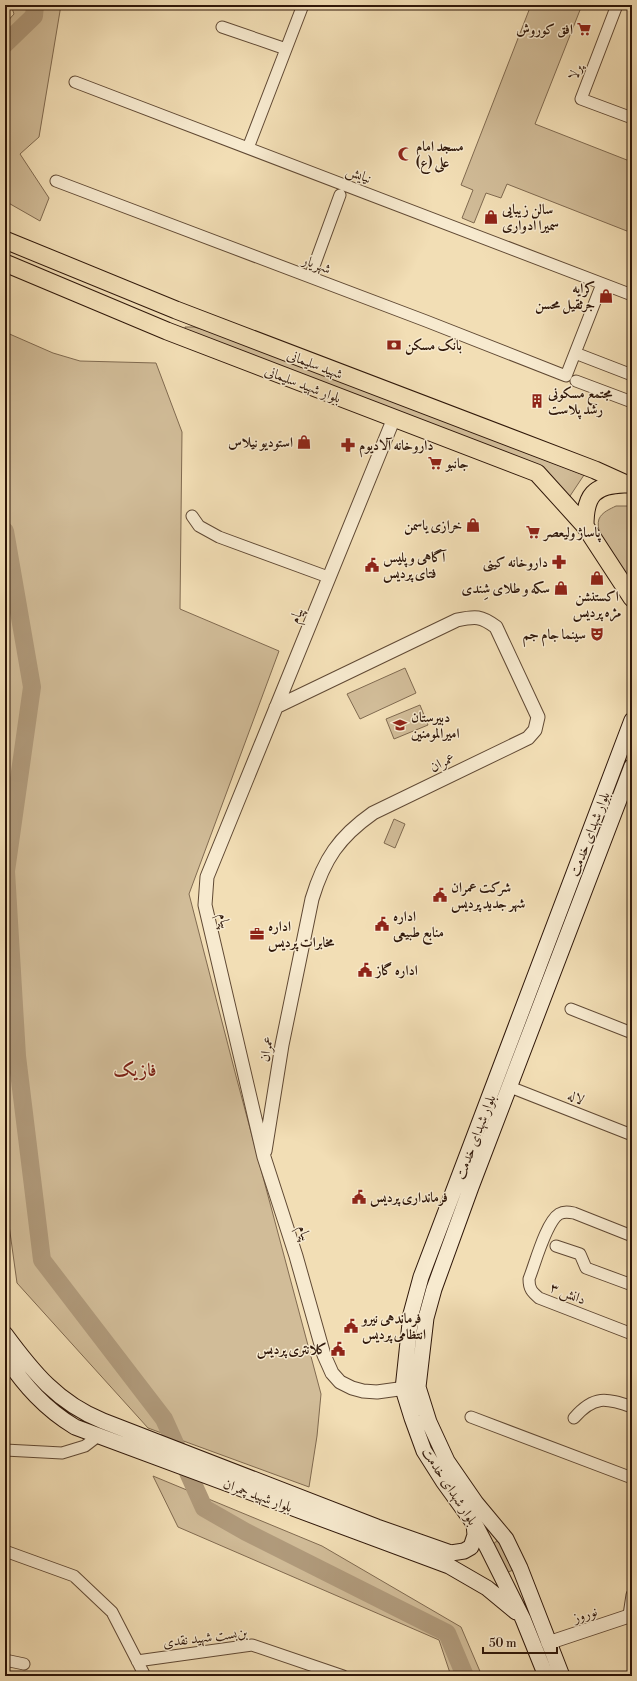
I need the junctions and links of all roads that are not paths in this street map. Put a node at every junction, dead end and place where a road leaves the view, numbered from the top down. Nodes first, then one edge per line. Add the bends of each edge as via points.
1 (303, 5) edge
2 (617, 5) edge
3 (222, 27) dead end
4 (286, 49) junction
5 (75, 82) dead end
6 (632, 118) edge
7 (248, 148) junction
8 (56, 181) dead end
9 (340, 195) dead end
10 (5, 240) edge
11 (5, 263) edge
12 (310, 277) junction
13 (602, 284) junction
14 (632, 295) edge
15 (176, 310) junction
16 (167, 331) junction
17 (575, 353) junction
18 (632, 375) edge
19 (571, 379) junction
20 (632, 402) edge
21 (394, 418) junction
22 (629, 487) edge
23 (192, 516) dead end
24 (585, 526) junction
25 (328, 577) junction
26 (632, 598) edge
27 (276, 707) junction
28 (632, 720) edge
29 (632, 766) edge
30 (571, 1009) dead end
31 (632, 1033) edge
32 (510, 1087) junction
33 (632, 1135) edge
34 (264, 1157) junction
35 (632, 1236) edge
36 (556, 1246) dead end
37 (632, 1285) edge
38 (5, 1334) edge
39 (632, 1334) edge
40 (5, 1357) edge
41 (411, 1388) junction
42 (632, 1408) edge
43 (471, 1417) dead end
44 (574, 1418) dead end
45 (103, 1421) junction
46 (98, 1436) junction
47 (5, 1450) edge
48 (632, 1478) edge
49 (492, 1522) junction
50 (475, 1525) junction
51 (489, 1543) junction
52 (5, 1551) edge
53 (520, 1568) junction
54 (467, 1575) junction
55 (501, 1577) junction
56 (632, 1595) edge
57 (631, 1615) edge
58 (523, 1619) junction
59 (548, 1643) junction
60 (5, 1660) edge
61 (137, 1661) junction
62 (24, 1664) dead end
63 (145, 1676) edge
64 (344, 1676) edge
65 (546, 1676) edge
66 (562, 1676) edge

1 - 4 street
2 - 6 street, پرلا via 581,99
3 - 4 street
4 - 7 street
5 - 7 street, نیایش
7 - 13 street, نیایش
8 - 12 street, شهریار
9 - 12 street
10 - 15 main road, شهید سلیمانی
11 - 16 main road, بلوار شهید سلیمانی
12 - 19 street, شهریار
13 - 14 street, نیایش
13 - 17 street
15 - 16 main road
15 - 22 main road, شهید سلیمانی via 595,470
16 - 21 main road, بلوار شهید سلیمانی
17 - 18 street
17 - 19 street
19 - 20 street, شهریار
21 - 24 main road, بلوار شهید سلیمانی via 537,473
21 - 25 street, پیام
22 - 24 main road via 607,485 597,491 588,501
23 - 25 street via 198,526 219,537
24 - 26 main road, بلوار شهید سلیمانی
25 - 27 street, پیام
27 - 34 street, پیام via 210,871 205,892 208,924
27 - 34 street, عمران via 457,620 472,617 484,618 496,627 538,717 535,730 528,738 374,813 353,827 331,853 319,876 312,899 282,1045
28 - 41 main road, بلوار شهدای خدمت via 421,1277 411,1314
29 - 32 main road, بلوار شهدای خدمت
30 - 31 street
32 - 33 street, لاله
32 - 41 main road, بلوار شهدای خدمت via 434,1289
34 - 41 street, پیام via 324,1355 332,1373 340,1382 363,1391
35 - 39 street, دانش ۳ via 566,1212 553,1219 529,1287 539,1298
36 - 37 street via 580,1254 586,1268
38 - 45 main road, بلوار شهید چمران via 34,1372 55,1393 83,1413
40 - 46 main road, بلوار شهید چمران via 27,1387 56,1416
41 - 49 main road, بلوار شهدای خدمت via 447,1462
41 - 50 main road, بلوار شهدای خدمت via 424,1450
42 - 44 street via 608,1399 595,1401
43 - 48 street
45 - 46 main road
45 - 51 main road, بلوار شهید چمران via 451,1553
46 - 47 street via 85,1446 62,1453
46 - 54 main road, بلوار شهید چمران via 449,1566
49 - 50 main road via 492,1532 488,1534 481,1532
49 - 51 main road, بلوار شهدای خدمت
50 - 51 main road via 475,1535
51 - 53 main road, بلوار شهدای خدمت
51 - 55 main road
52 - 61 street via 74,1576 112,1612
53 - 55 main road via 513,1575
53 - 59 main road, بلوار شهدای خدمت
54 - 55 main road
54 - 58 main road, بلوار شهید چمران via 502,1599
55 - 58 main road
56 - 57 street
57 - 59 street, نوروز
58 - 65 main road
59 - 66 main road, بلوار شهدای خدمت
60 - 62 street
61 - 63 street
61 - 64 street, بن‌بست شهید نقدی via 252,1645

